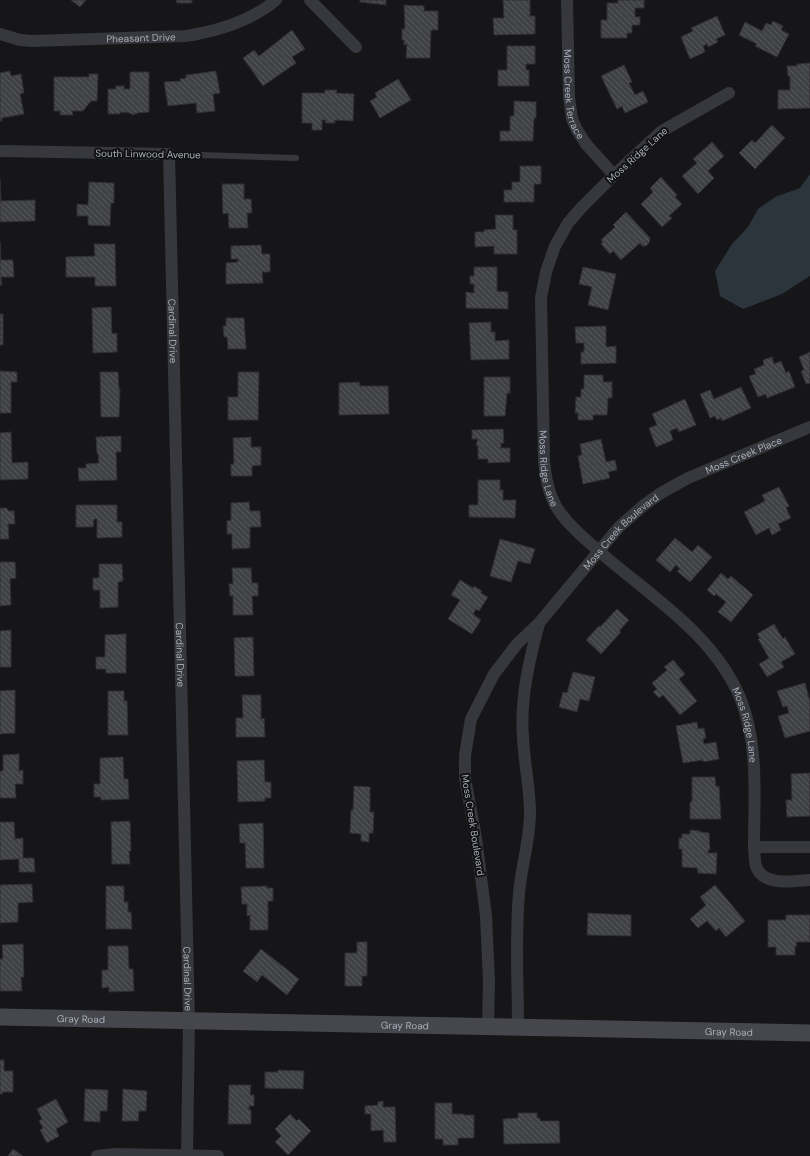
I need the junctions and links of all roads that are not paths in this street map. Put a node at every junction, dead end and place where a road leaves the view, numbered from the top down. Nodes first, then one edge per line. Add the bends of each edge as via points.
1 (276, 0) edge
2 (310, 0) edge
3 (567, 0) edge
4 (0, 34) edge
5 (356, 47) dead end
6 (729, 93) dead end
7 (0, 151) edge
8 (169, 154) junction
9 (296, 158) dead end
10 (614, 175) junction
11 (810, 427) edge
12 (677, 484) joint
13 (599, 552) junction
14 (539, 623) junction
15 (754, 847) junction
16 (810, 847) edge
17 (810, 880) edge
18 (0, 1017) edge
19 (189, 1021) junction
20 (488, 1026) junction
21 (518, 1027) junction
22 (810, 1033) edge
23 (187, 1155) edge
24 (97, 1156) edge
25 (218, 1156) edge

1 - 4 street, Pheasant Drive via 238,22 186,36 32,41
2 - 5 street
3 - 10 street, Moss Creek Terrace via 569,97 572,120 586,144
6 - 10 street, Moss Ridge Lane via 662,131
7 - 8 street, South Linwood Avenue
8 - 9 lane, South Linwood Avenue
8 - 19 street, Cardinal Drive
10 - 13 street, Moss Ridge Lane via 568,223 555,246 541,298 546,482 550,495 564,518
11 - 12 street, Moss Creek Place
12 - 13 street, Moss Creek Boulevard via 634,513
13 - 14 street, Moss Creek Boulevard
13 - 15 street, Moss Ridge Lane via 701,638 726,670 741,700 754,752
14 - 20 street, Moss Creek Boulevard via 517,644 494,674 471,719 465,755 465,778 486,916
14 - 21 street, Moss Creek Boulevard via 523,707 530,815 517,919
15 - 16 street
15 - 17 street, Moss Ridge Lane via 756,866 763,876 773,881
18 - 19 street, Gray Road
19 - 20 street, Gray Road
19 - 23 street, Cardinal Drive
20 - 21 street, Gray Road
21 - 22 street, Gray Road
23 - 24 street
23 - 25 street

